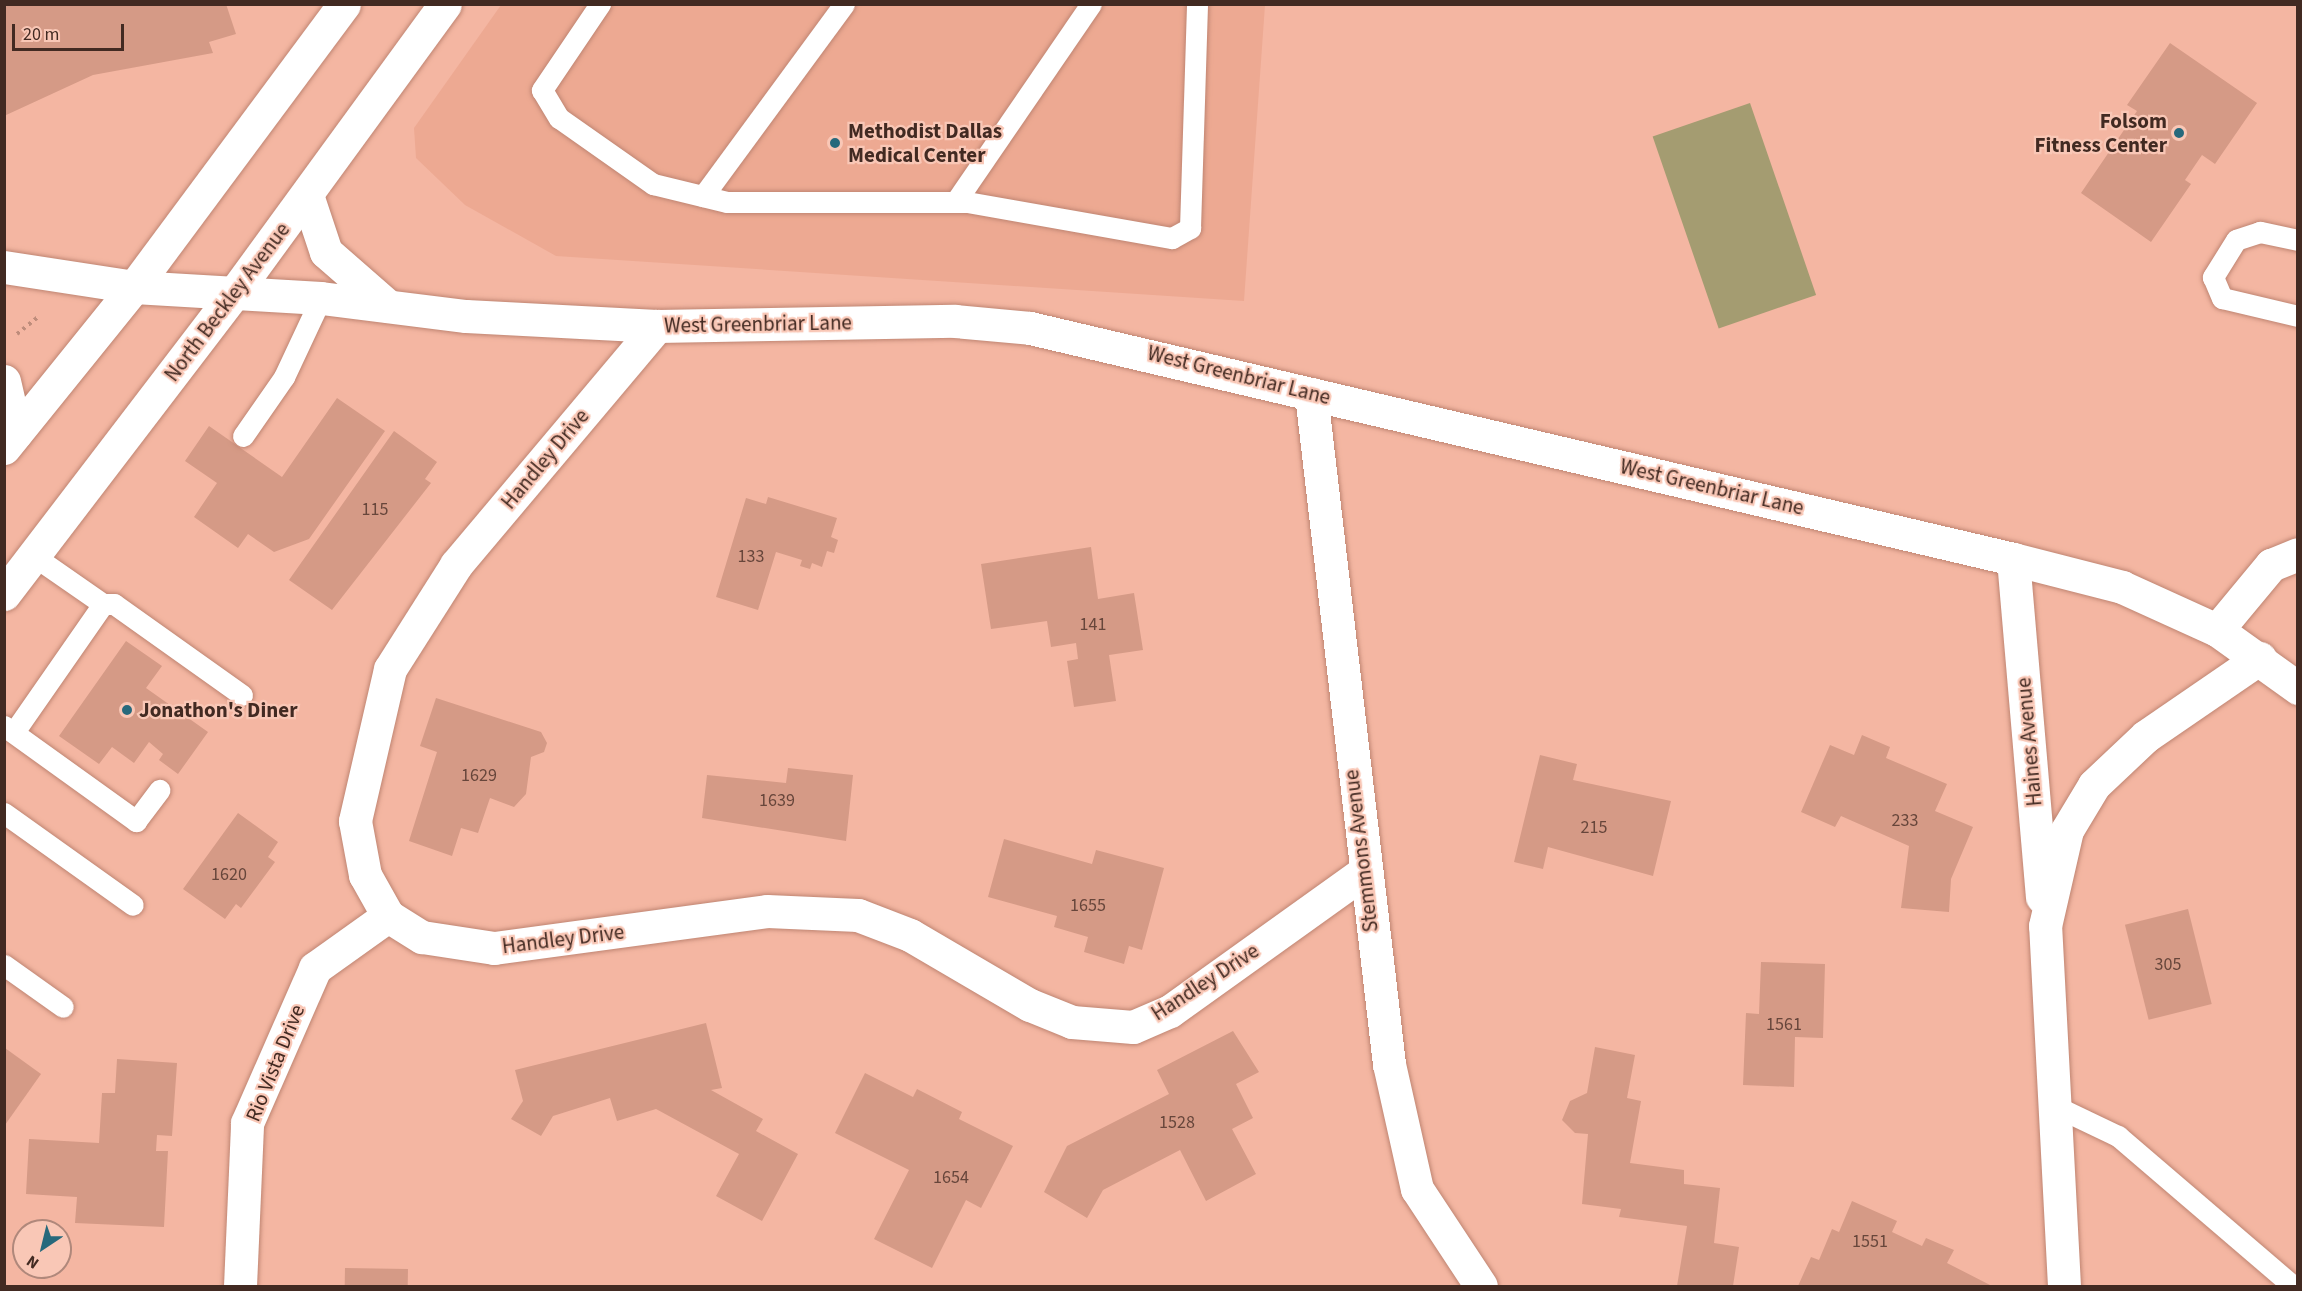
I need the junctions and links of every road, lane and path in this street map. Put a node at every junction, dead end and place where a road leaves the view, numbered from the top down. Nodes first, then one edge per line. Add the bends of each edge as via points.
1 (344, 4) edge
2 (445, 4) edge
3 (600, 4) edge
4 (844, 4) edge
5 (1091, 4) edge
6 (1197, 4) edge
7 (307, 195) junction
8 (703, 196) junction
9 (956, 201) junction
10 (2298, 240) edge
11 (4, 267) edge
12 (134, 287) junction
13 (235, 292) junction
14 (321, 298) junction
15 (388, 306) junction
16 (2298, 316) edge
17 (37, 318) dead end
18 (657, 326) junction
19 (17, 334) dead end
20 (4, 381) edge
21 (1311, 394) junction
22 (243, 436) dead end
23 (10, 441) edge
24 (2298, 554) edge
25 (34, 556) junction
26 (2013, 559) junction
27 (4, 594) edge
28 (103, 604) junction
29 (2217, 630) junction
30 (2260, 658) junction
31 (2298, 688) edge
32 (242, 695) dead end
33 (9, 729) edge
34 (159, 790) dead end
35 (4, 813) edge
36 (1363, 873) junction
37 (133, 905) dead end
38 (388, 916) junction
39 (2045, 926) junction
40 (4, 964) edge
41 (63, 1007) dead end
42 (2055, 1106) junction
43 (240, 1287) edge
44 (1481, 1287) edge
45 (2064, 1287) edge
46 (2293, 1287) edge

1 - 12 street
2 - 7 street, North Beckley Avenue
3 - 8 lane via 542,90 559,118 653,184
4 - 8 lane
5 - 9 lane
6 - 9 lane via 1190,228 1172,238 1016,207
7 - 13 street, North Beckley Avenue
7 - 15 street via 326,252
8 - 9 lane via 727,202
10 - 16 lane via 2260,232 2236,240 2213,277 2222,298
11 - 12 street, West Greenbriar Lane
12 - 13 street, West Greenbriar Lane
12 - 23 street
13 - 14 street, West Greenbriar Lane
13 - 25 street, North Beckley Avenue
14 - 15 street, West Greenbriar Lane
14 - 22 lane via 284,377
15 - 18 street, West Greenbriar Lane
17 - 19 path
18 - 21 street, West Greenbriar Lane via 955,321 1030,328
18 - 38 street, Handley Drive via 456,565 390,669 355,820 365,875
20 - 23 street
21 - 26 street, West Greenbriar Lane
21 - 36 street, Stemmons Avenue
24 - 29 street via 2271,565
25 - 27 street, North Beckley Avenue
25 - 28 lane
26 - 29 street, West Greenbriar Lane via 2122,587
26 - 39 street, Haines Avenue
28 - 32 lane via 114,604
28 - 33 lane
29 - 30 street, West Greenbriar Lane
30 - 31 street, West Greenbriar Lane
30 - 39 street, Haines Avenue via 2146,736 2094,785 2067,830
33 - 34 lane via 136,821
35 - 37 lane
36 - 38 street, Handley Drive via 1170,1011 1133,1027 1072,1022 1030,1005 910,934 858,915 767,911 494,948 423,937
36 - 44 street, Stemmons Avenue via 1389,1064 1417,1189
38 - 43 street, Rio Vista Drive via 315,968 248,1123
39 - 42 street, Haines Avenue
40 - 41 lane
42 - 45 street, Haines Avenue
42 - 46 lane via 2118,1136

